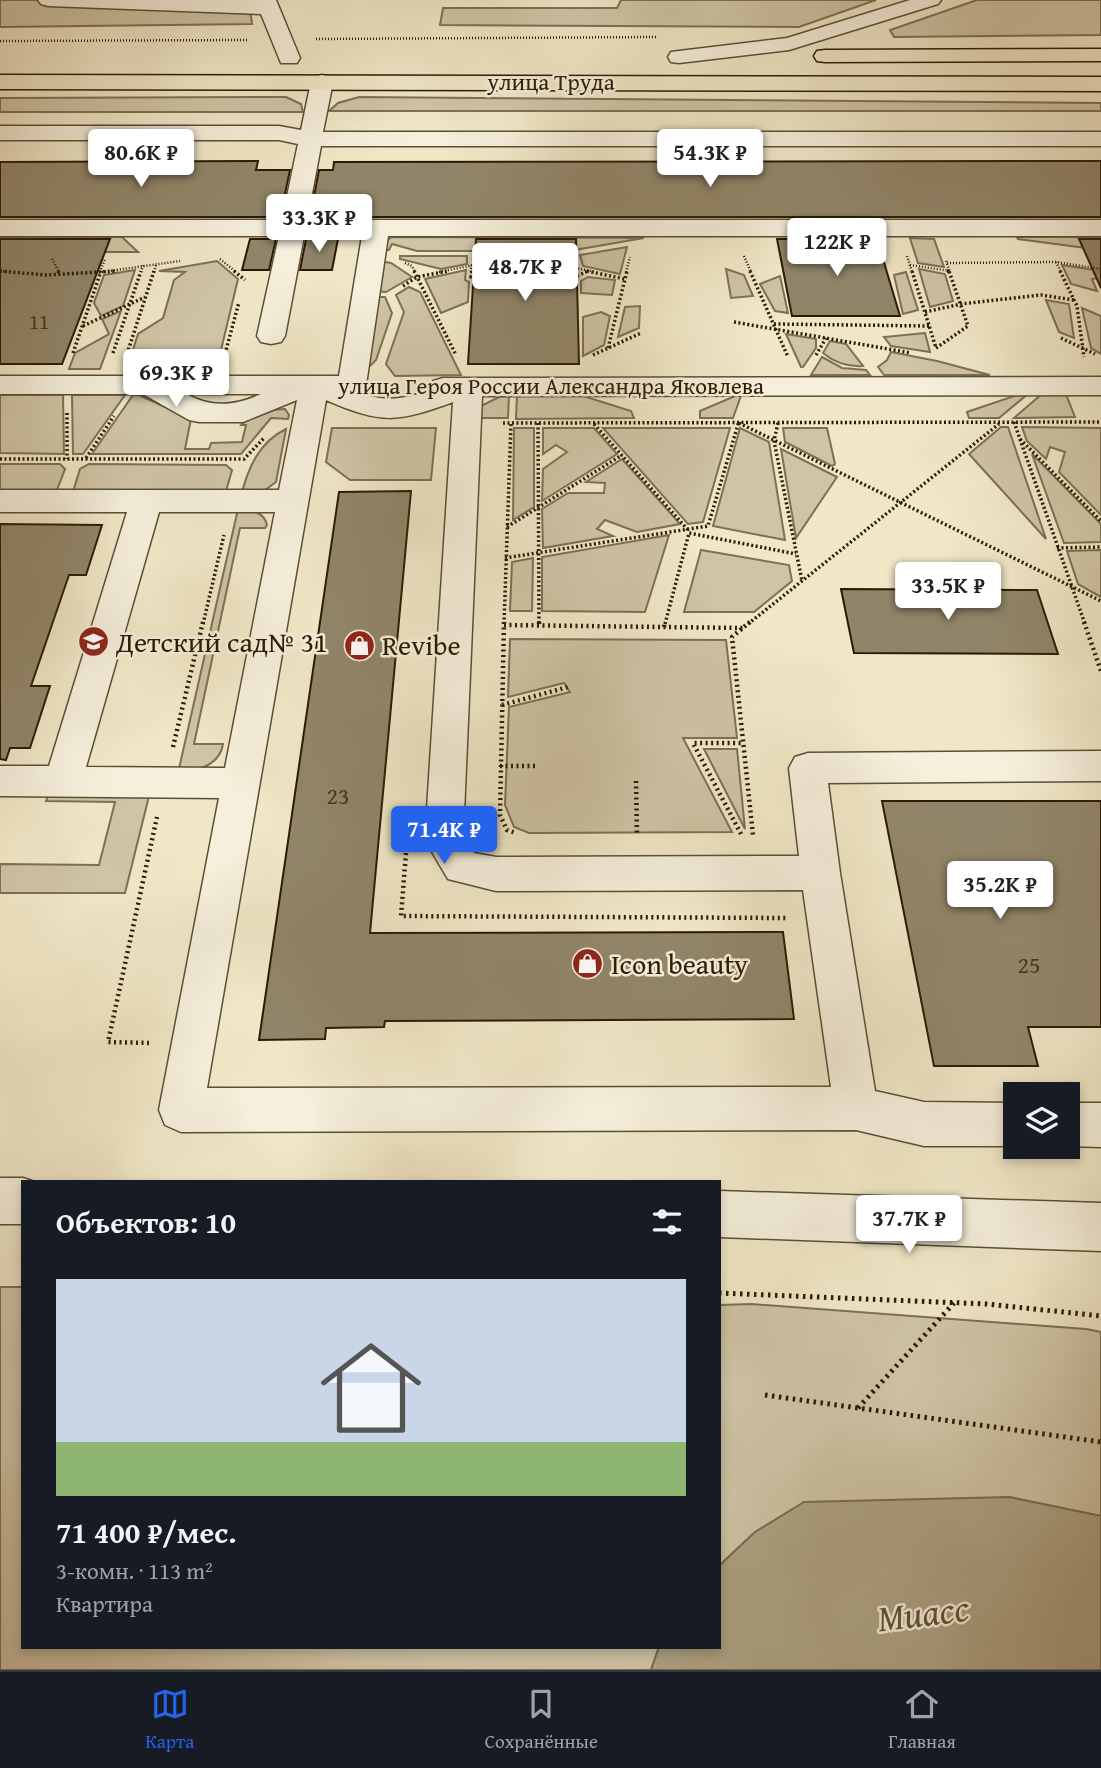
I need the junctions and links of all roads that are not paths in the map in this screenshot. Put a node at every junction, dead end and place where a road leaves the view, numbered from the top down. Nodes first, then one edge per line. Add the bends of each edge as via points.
1 (48, 0) edge
2 (931, 0) edge
3 (267, 4) edge
4 (292, 52) joint
5 (1101, 55) edge
6 (652, 57) dead end
7 (680, 57) junction
8 (262, 58) dead end
9 (0, 82) edge
10 (322, 82) junction
11 (1101, 84) edge
12 (0, 133) edge
13 (310, 139) junction
14 (1101, 139) edge
15 (0, 228) edge
16 (376, 228) junction
17 (1101, 228) edge
18 (291, 229) junction
19 (271, 337) dead end
20 (463, 371) junction
21 (0, 384) edge
22 (310, 385) junction
23 (352, 386) junction
24 (1094, 397) edge
25 (0, 500) edge
26 (146, 501) junction
27 (293, 502) junction
28 (1101, 766) edge
29 (0, 781) edge
30 (63, 782) junction
31 (241, 783) junction
32 (820, 873) junction
33 (856, 1108) junction
34 (1003, 1125) edge
35 (1080, 1125) edge
36 (1101, 1125) edge
37 (0, 1201) edge
38 (21, 1201) edge
39 (721, 1214) edge
40 (1101, 1227) edge

1 - 3 street
2 - 7 street via 789,44
3 - 4 street
4 - 8 main road
5 - 7 main road, улица Труда
6 - 7 main road, улица Труда
9 - 10 main road, улица Труда
10 - 11 main road, улица Труда
10 - 13 street
12 - 13 street via 279,133
13 - 14 street
13 - 18 street
15 - 18 street
16 - 17 street
16 - 18 street
16 - 23 street
18 - 19 street
20 - 22 street via 406,409 370,408
20 - 23 street, улица Героя России Александра Яковлева
20 - 24 street, улица Героя России Александра Яковлева via 513,387 584,374 638,409 692,409 751,387 856,387 904,410 957,411 1006,387 1046,386
20 - 32 street via 467,423 444,840 462,867 496,874
21 - 22 street via 147,384 199,413 243,413
22 - 23 street, улица Героя России Александра Яковлева
22 - 27 street
25 - 26 street
26 - 27 street
26 - 30 street
27 - 31 street
28 - 32 street via 808,768
29 - 30 street
30 - 31 street
31 - 33 street via 181,1110
32 - 33 street
33 - 34 street via 924,1124
35 - 36 street
37 - 38 street
39 - 40 street

